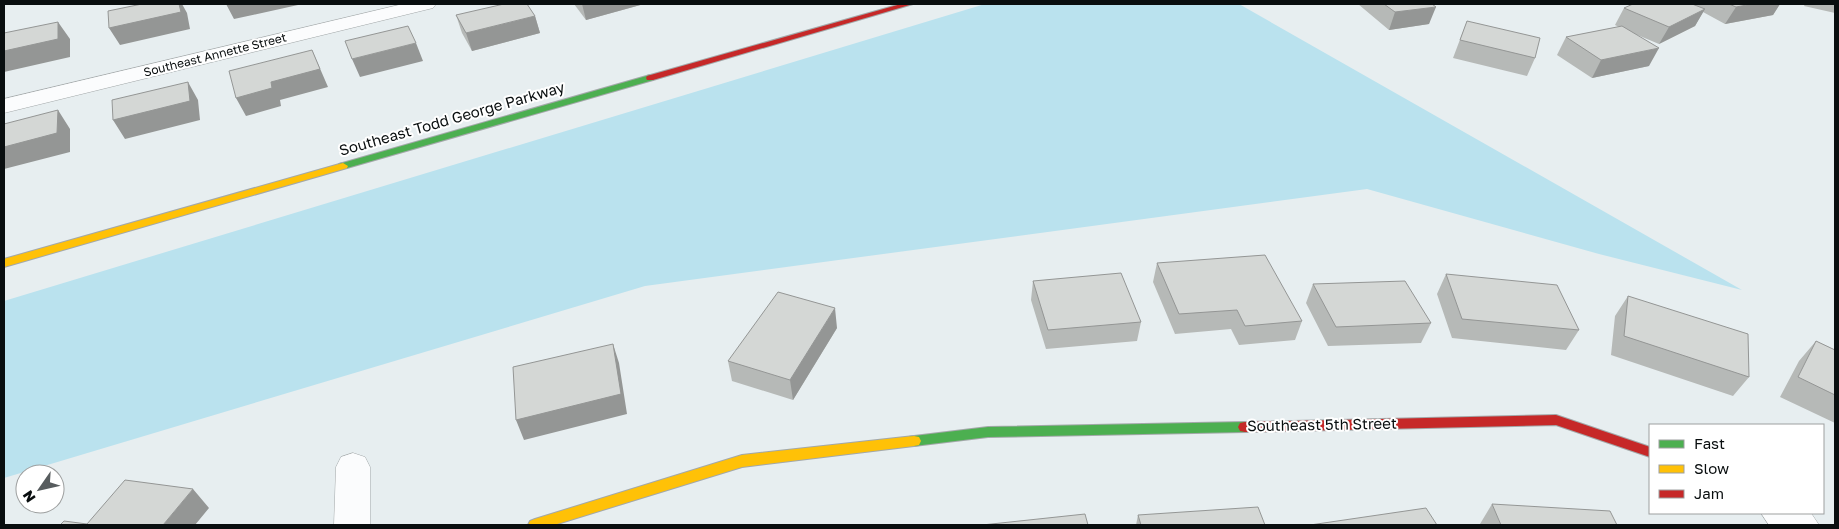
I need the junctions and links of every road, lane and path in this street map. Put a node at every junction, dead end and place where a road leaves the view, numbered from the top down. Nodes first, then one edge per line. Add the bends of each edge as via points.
1 (426, 4) edge
2 (909, 4) edge
3 (4, 106) edge
4 (4, 263) edge
5 (1649, 452) edge
6 (352, 467) dead end
7 (1780, 514) edge
8 (352, 525) edge
9 (535, 525) edge
10 (1801, 525) edge

1 - 3 street, Southeast Annette Street
2 - 4 main road, Southeast Todd George Parkway
5 - 9 main road, Southeast 5th Street via 1556,420 988,432 742,462
6 - 8 street
7 - 10 street

